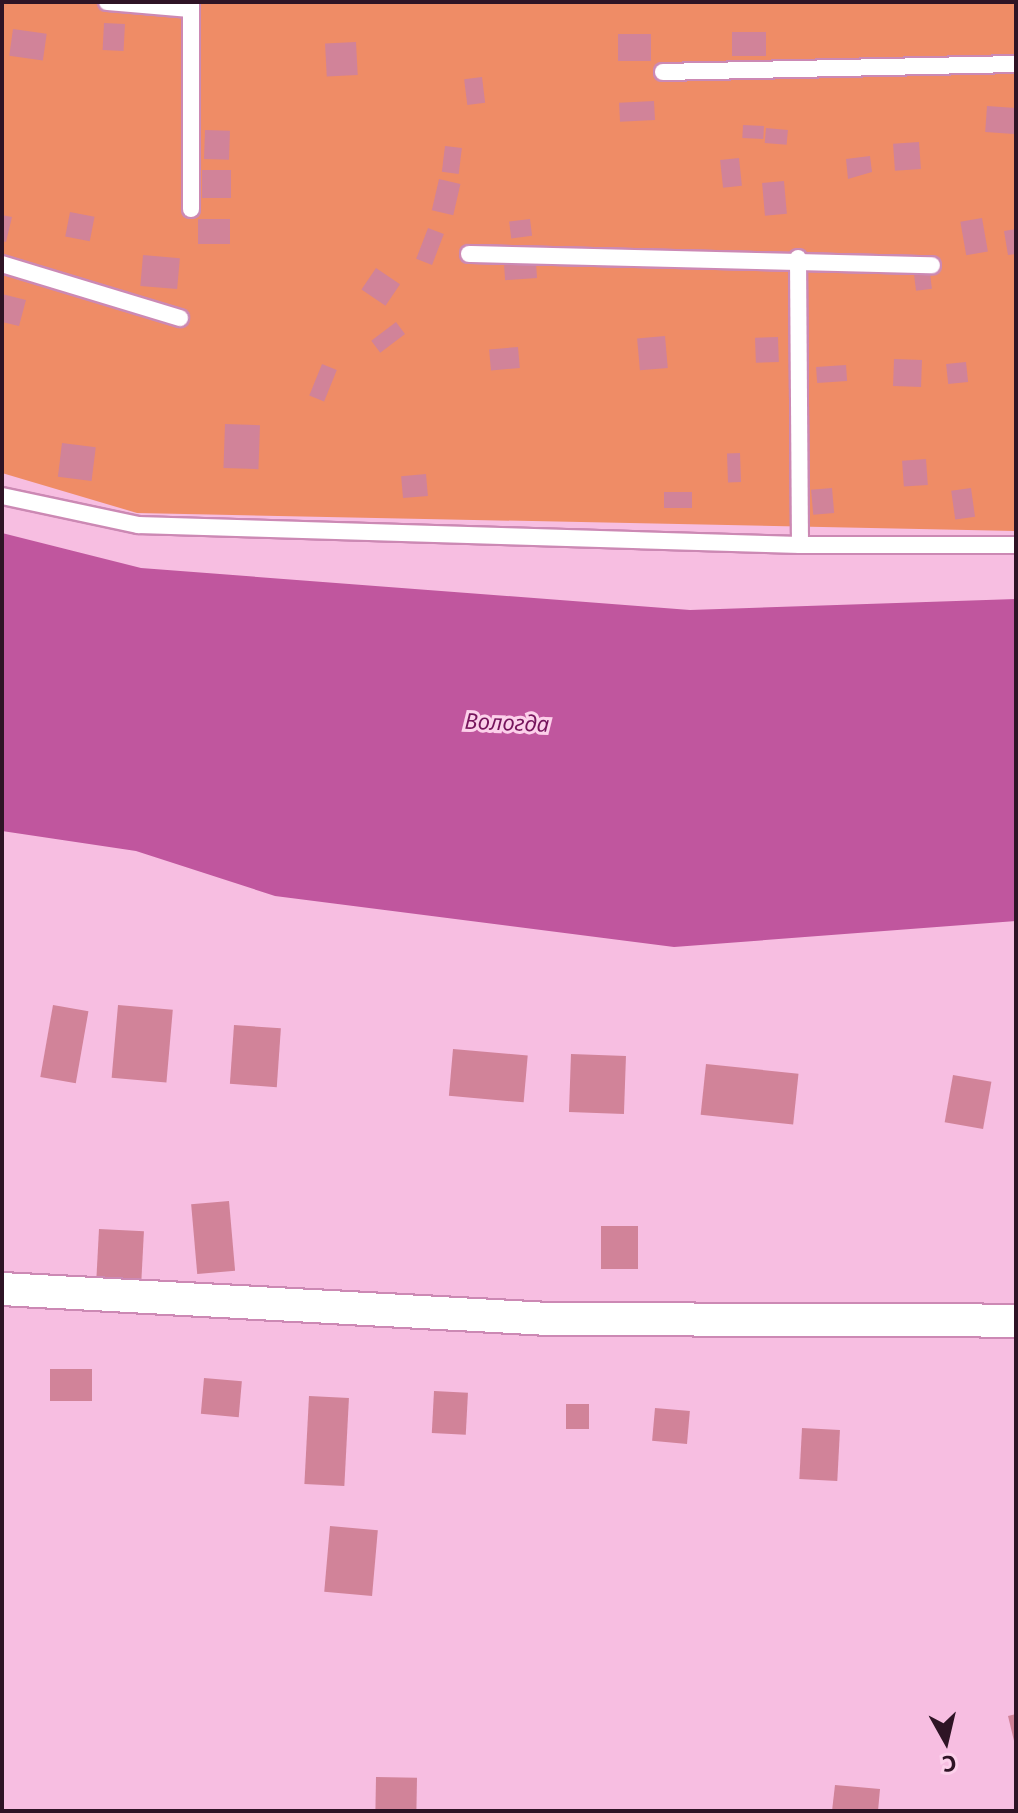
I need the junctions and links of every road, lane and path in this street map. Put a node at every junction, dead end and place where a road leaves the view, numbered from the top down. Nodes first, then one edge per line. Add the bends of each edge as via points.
1 (107, 2) edge
2 (191, 6) edge
3 (1016, 64) edge
4 (663, 72) dead end
5 (191, 209) dead end
6 (469, 254) dead end
7 (798, 258) junction
8 (2, 264) edge
9 (932, 265) dead end
10 (180, 318) dead end
11 (2, 496) edge
12 (800, 545) junction
13 (1016, 545) edge
14 (2, 1289) edge
15 (1016, 1321) edge

1 - 2 lane
2 - 5 lane
3 - 4 lane
6 - 7 lane
7 - 9 lane
7 - 12 lane
8 - 10 lane
11 - 12 lane via 138,525
12 - 13 lane
14 - 15 street via 548,1319

